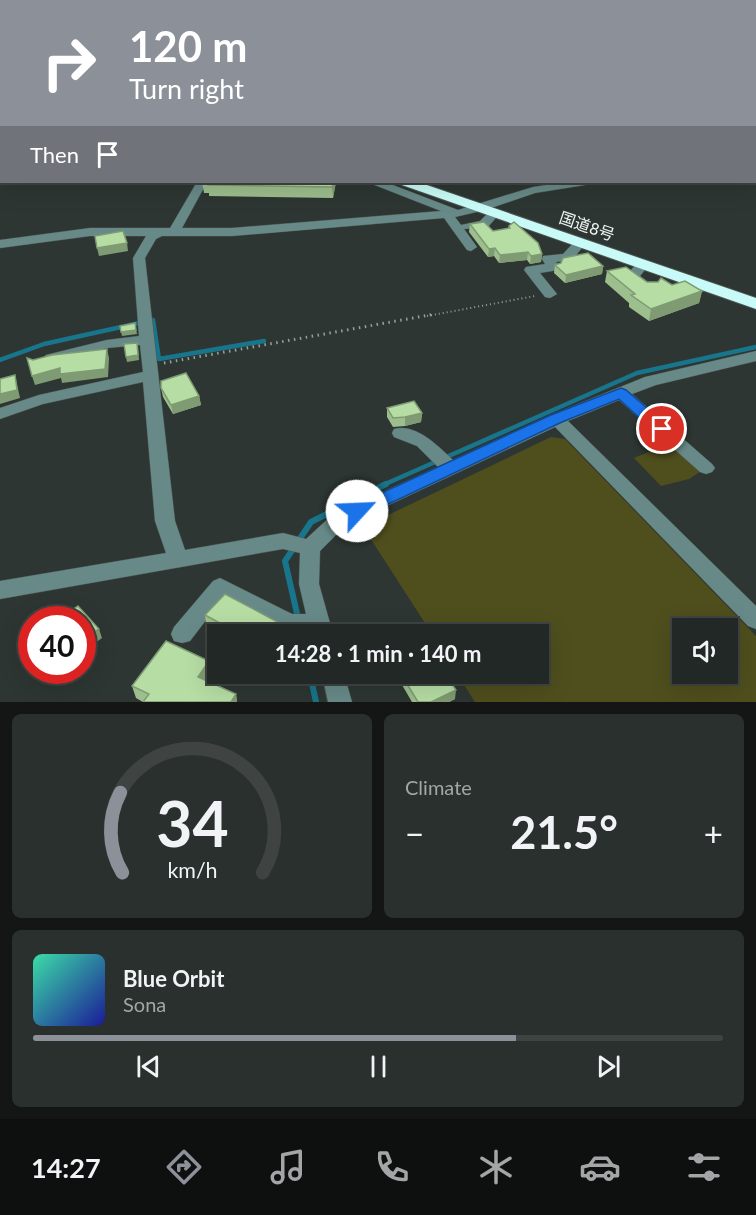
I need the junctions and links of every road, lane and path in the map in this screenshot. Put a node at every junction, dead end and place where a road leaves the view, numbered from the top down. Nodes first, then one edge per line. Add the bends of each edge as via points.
1 (201, 183) edge
2 (378, 183) edge
3 (410, 183) edge
4 (578, 183) edge
5 (488, 210) junction
6 (453, 214) junction
7 (467, 226) dead end
8 (165, 233) junction
9 (580, 243) junction
10 (0, 244) edge
11 (471, 247) dead end
12 (643, 265) junction
13 (650, 288) edge
14 (550, 294) joint
15 (756, 304) edge
16 (148, 340) junction
17 (756, 356) edge
18 (35, 362) edge
19 (151, 370) junction
20 (621, 393) junction
21 (0, 414) edge
22 (556, 419) junction
23 (400, 433) dead end
24 (450, 468) junction
25 (706, 468) dead end
26 (310, 548) junction
27 (178, 560) junction
28 (0, 590) edge
29 (756, 620) edge
30 (295, 624) edge
31 (320, 624) edge
32 (182, 634) dead end
33 (336, 684) edge
34 (340, 702) edge

1 - 8 street
2 - 6 street
3 - 5 highway, 国道8号
4 - 5 street via 533,190
5 - 6 street
5 - 7 street via 484,224
5 - 9 highway, 国道8号
6 - 8 street via 232,232
6 - 11 street
8 - 10 street via 90,232
8 - 16 street via 152,237 139,258
9 - 12 highway, 国道8号
9 - 14 street via 567,257 548,260 553,267 531,270
12 - 13 street via 632,277
12 - 15 highway, 国道8号
14 - 19 path
16 - 18 street via 107,344
16 - 19 street
17 - 20 street via 651,381
19 - 21 street
19 - 27 street via 165,521
20 - 22 street
20 - 25 street
22 - 24 street
22 - 29 street
23 - 24 street via 423,442
24 - 26 street via 339,520
26 - 27 street via 283,541
26 - 31 street via 309,584
27 - 28 street
30 - 32 street via 220,587
33 - 34 street

